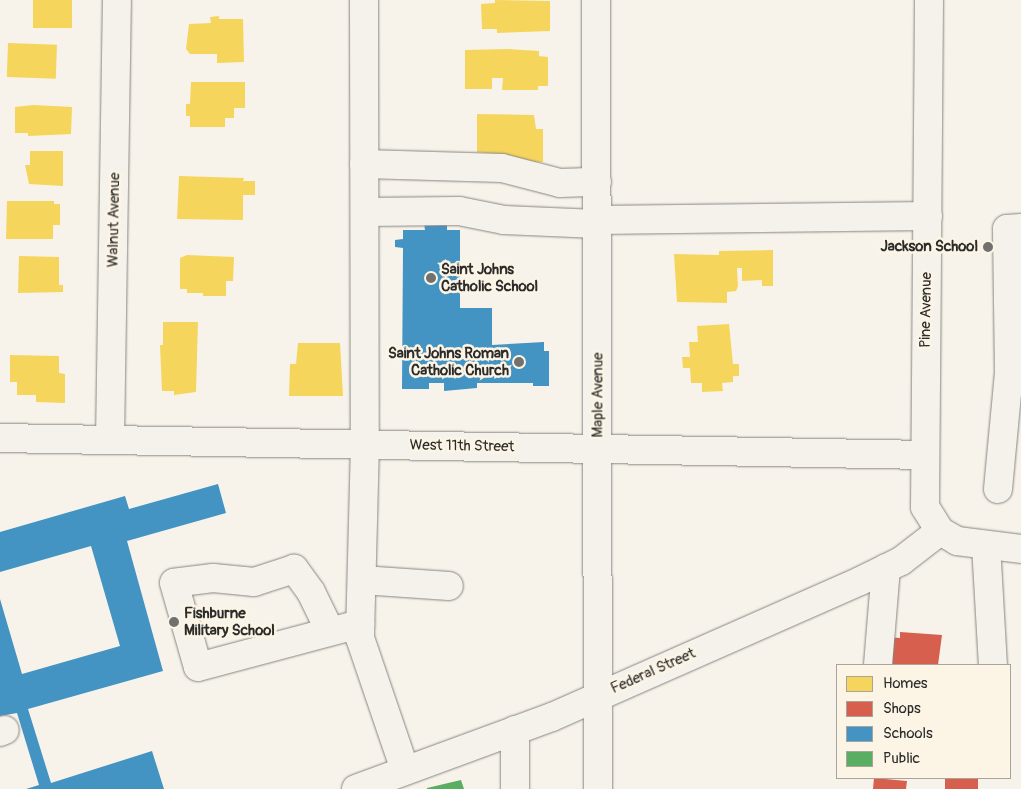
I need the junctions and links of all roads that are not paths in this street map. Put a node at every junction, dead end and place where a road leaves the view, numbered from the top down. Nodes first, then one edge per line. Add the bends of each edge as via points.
1 (117, 0) edge
2 (364, 0) edge
3 (596, 0) edge
4 (929, 0) edge
5 (364, 164) junction
6 (597, 182) junction
7 (365, 212) junction
8 (928, 216) junction
9 (597, 222) junction
10 (1021, 228) edge
11 (1015, 373) edge
12 (0, 438) edge
13 (110, 440) junction
14 (365, 444) junction
15 (598, 448) junction
16 (925, 455) junction
17 (998, 489) dead end
18 (940, 532) junction
19 (986, 545) junction
20 (1021, 549) edge
21 (886, 568) junction
22 (362, 580) junction
23 (449, 586) dead end
24 (360, 624) junction
25 (330, 631) junction
26 (878, 664) edge
27 (992, 664) edge
28 (596, 696) junction
29 (515, 730) junction
30 (405, 770) junction
31 (356, 789) edge
32 (515, 789) edge
33 (598, 789) edge

1 - 13 street, Walnut Avenue
2 - 5 street
3 - 6 street, Maple Avenue
4 - 8 street, Pine Avenue
5 - 6 street via 502,168 560,183
5 - 7 street
6 - 9 street, Maple Avenue
7 - 9 street via 459,211 504,220
7 - 14 street
8 - 9 street
8 - 16 street, Pine Avenue
9 - 15 street, Maple Avenue
10 - 11 street via 1007,228
11 - 17 street
12 - 13 street, West 11th Street
13 - 14 street, West 11th Street
14 - 15 street, West 11th Street
14 - 22 street
15 - 16 street, West 11th Street
15 - 28 street, Maple Avenue
16 - 18 street, Pine Avenue via 926,507
18 - 19 street via 957,541
18 - 21 street, Federal Street
19 - 20 street
19 - 27 street
21 - 26 street
21 - 28 street, Federal Street
22 - 23 street
22 - 24 street
24 - 25 street
24 - 30 street via 360,638
25 - 25 street via 198,667 174,584 213,578 254,582 294,569 311,592
28 - 29 street, Federal Street
28 - 33 street, Maple Avenue
29 - 30 street, Federal Street
29 - 32 street
30 - 31 street, Federal Street

